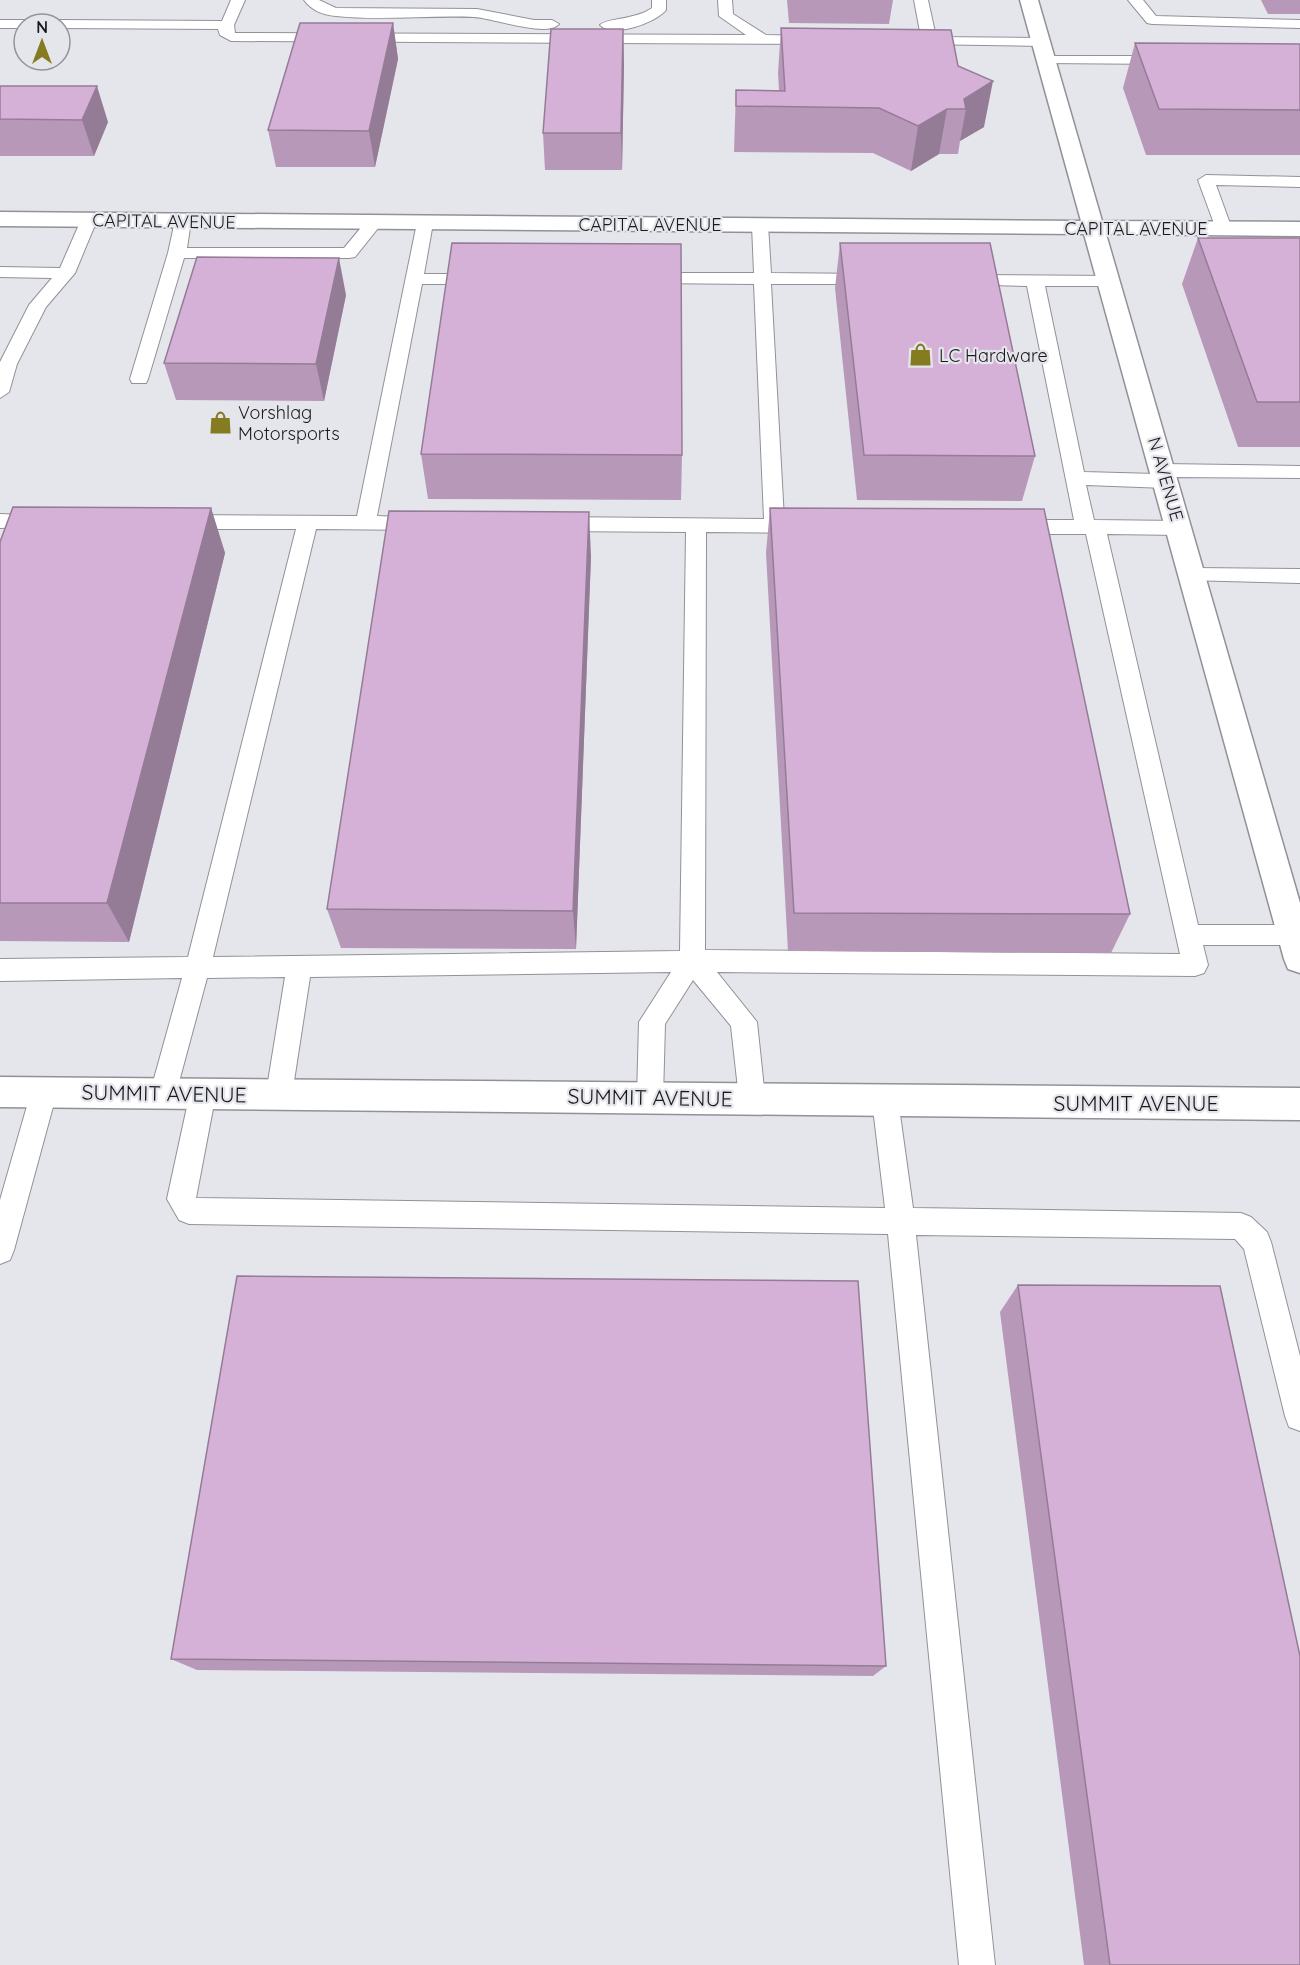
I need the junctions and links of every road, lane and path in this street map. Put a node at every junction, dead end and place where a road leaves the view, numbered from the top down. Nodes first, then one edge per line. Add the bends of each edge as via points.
1 (238, 0) edge
2 (311, 0) edge
3 (659, 0) edge
4 (725, 0) edge
5 (921, 0) edge
6 (1029, 0) edge
7 (1135, 0) edge
8 (517, 20) junction
9 (72, 24) edge
10 (1300, 24) edge
11 (227, 26) junction
12 (513, 39) junction
13 (763, 40) junction
14 (834, 41) edge
15 (906, 41) edge
16 (929, 41) junction
17 (1044, 51) junction
18 (1185, 60) edge
19 (1300, 182) edge
20 (0, 219) edge
21 (88, 220) junction
22 (183, 221) junction
23 (375, 222) junction
24 (425, 223) junction
25 (760, 225) junction
26 (1095, 228) junction
27 (1224, 229) junction
28 (1300, 229) edge
29 (177, 253) junction
30 (0, 272) edge
31 (66, 273) junction
32 (763, 278) junction
33 (414, 279) junction
34 (495, 279) edge
35 (635, 279) edge
36 (881, 279) edge
37 (940, 280) edge
38 (1035, 281) junction
39 (1110, 281) junction
40 (139, 379) dead end
41 (0, 392) edge
42 (1300, 472) edge
43 (1164, 475) junction
44 (1075, 478) junction
45 (0, 521) edge
46 (59, 521) edge
47 (166, 522) edge
48 (308, 522) junction
49 (366, 523) junction
50 (437, 523) edge
51 (531, 524) edge
52 (696, 525) junction
53 (774, 526) junction
54 (822, 526) edge
55 (1001, 527) edge
56 (1090, 527) junction
57 (1180, 528) junction
58 (1192, 575) junction
59 (1300, 576) edge
60 (1188, 934) junction
61 (1297, 947) edge
62 (692, 961) junction
63 (198, 966) junction
64 (299, 966) junction
65 (0, 970) edge
66 (0, 1092) edge
67 (44, 1092) junction
68 (163, 1092) junction
69 (203, 1092) junction
70 (279, 1094) junction
71 (650, 1097) junction
72 (752, 1098) junction
73 (885, 1100) junction
74 (1300, 1104) edge
75 (901, 1222) junction
76 (0, 1248) edge
77 (1293, 1362) edge
78 (1300, 1416) edge
79 (977, 1965) edge

1 - 11 lane
2 - 8 lane via 334,12 477,13
3 - 8 lane via 659,10 647,20 625,26 534,24
4 - 13 lane via 726,16
5 - 16 lane
6 - 17 street, N AVENUE
7 - 10 lane via 1152,20
8 - 12 lane
9 - 11 lane
11 - 12 lane via 225,32 231,37
12 - 13 lane
13 - 14 lane
15 - 16 lane
16 - 17 lane
17 - 18 lane
17 - 26 street, N AVENUE
19 - 27 lane via 1206,180
20 - 21 street, CAPITAL AVENUE
21 - 22 street, CAPITAL AVENUE
21 - 31 lane
22 - 23 street, CAPITAL AVENUE
22 - 29 lane
23 - 24 street, CAPITAL AVENUE
23 - 29 lane via 350,253
24 - 25 street, CAPITAL AVENUE
24 - 33 lane
25 - 26 street, CAPITAL AVENUE
25 - 32 lane
26 - 27 street, CAPITAL AVENUE
26 - 39 street, N AVENUE
27 - 28 street, CAPITAL AVENUE
29 - 40 lane
30 - 31 lane
31 - 41 lane via 38,305 8,364
32 - 35 lane
32 - 36 lane
32 - 53 lane
33 - 34 lane
33 - 49 lane
37 - 38 lane
38 - 39 lane
38 - 44 lane
39 - 43 street, N AVENUE
42 - 43 lane
43 - 44 lane
43 - 57 street, N AVENUE
44 - 56 lane
45 - 46 lane
47 - 48 lane
48 - 49 lane
48 - 63 lane
49 - 50 lane
51 - 52 lane
52 - 53 lane
52 - 62 lane
53 - 54 lane
55 - 56 lane
56 - 57 lane
56 - 60 lane
57 - 58 street, N AVENUE
58 - 59 lane
58 - 61 street, N AVENUE
60 - 61 lane
60 - 62 lane via 1195,965
62 - 64 lane
62 - 71 lane via 652,1022
62 - 72 lane via 744,1022
63 - 64 lane
63 - 65 lane
63 - 68 lane
64 - 70 lane
66 - 67 street, SUMMIT AVENUE
67 - 68 street, SUMMIT AVENUE
67 - 76 lane
68 - 69 street, SUMMIT AVENUE
69 - 70 street, SUMMIT AVENUE
69 - 75 lane via 181,1199 189,1211
70 - 71 street, SUMMIT AVENUE
71 - 72 street, SUMMIT AVENUE
72 - 73 street, SUMMIT AVENUE
73 - 74 street, SUMMIT AVENUE
73 - 75 lane
75 - 77 lane via 1241,1226 1257,1242
75 - 79 lane
77 - 78 lane

